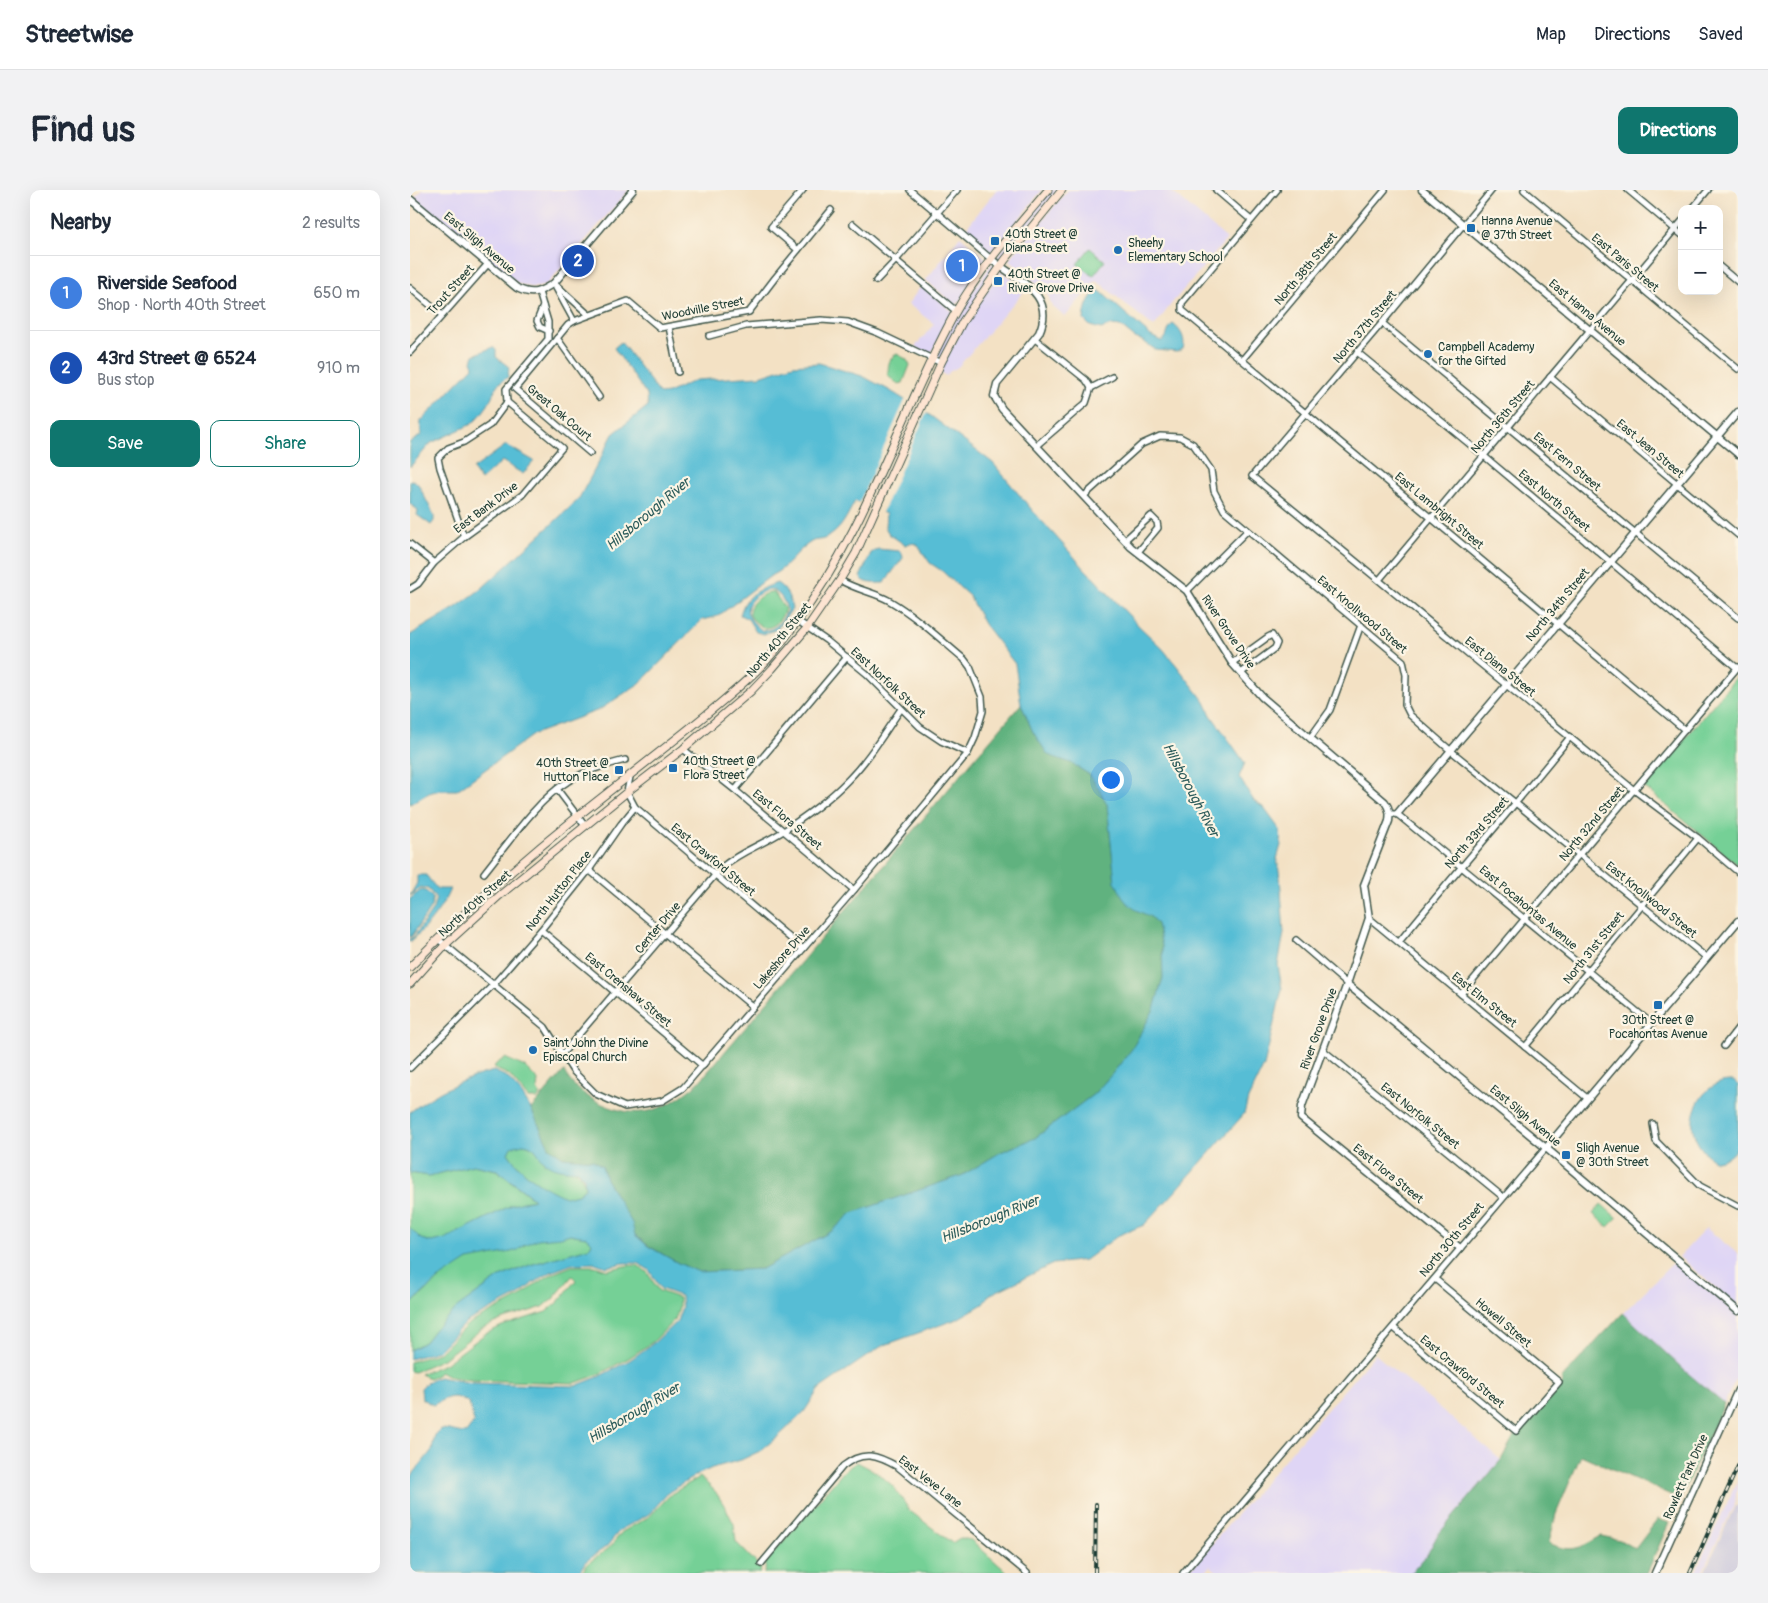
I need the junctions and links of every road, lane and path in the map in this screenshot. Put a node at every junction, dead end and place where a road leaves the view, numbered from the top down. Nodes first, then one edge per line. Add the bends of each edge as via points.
1 (633, 190) edge
2 (803, 190) edge
3 (910, 190) edge
4 (957, 190) edge
5 (1048, 190) edge
6 (1062, 190) edge
7 (1216, 190) edge
8 (1277, 190) edge
9 (1385, 190) edge
10 (1422, 190) edge
11 (1492, 190) edge
12 (1524, 190) edge
13 (1628, 190) edge
14 (1708, 190) edge
15 (410, 200) edge
16 (1695, 205) edge
17 (832, 210) dead end
18 (938, 213) junction
19 (1251, 220) junction
20 (853, 224) dead end
21 (1463, 224) junction
22 (1678, 226) edge
23 (1675, 229) junction
24 (1678, 232) edge
25 (798, 250) junction
26 (991, 258) junction
27 (897, 259) junction
28 (487, 264) junction
29 (1000, 267) junction
30 (1723, 269) edge
31 (876, 281) dead end
32 (1631, 281) junction
33 (1738, 282) edge
34 (554, 283) junction
35 (410, 288) edge
36 (539, 292) junction
37 (543, 306) junction
38 (956, 311) junction
39 (442, 315) junction
40 (589, 316) junction
41 (574, 321) junction
42 (1382, 323) junction
43 (669, 327) junction
44 (1589, 330) junction
45 (549, 331) junction
46 (709, 336) dead end
47 (557, 338) junction
48 (1035, 340) junction
49 (410, 352) edge
50 (1356, 352) junction
51 (932, 358) junction
52 (1242, 360) junction
53 (941, 363) junction
54 (1738, 370) edge
55 (678, 372) dead end
56 (1112, 377) dead end
57 (1550, 377) junction
58 (1091, 388) junction
59 (515, 389) joint
60 (599, 397) dead end
61 (507, 402) junction
62 (1305, 412) junction
63 (1738, 412) edge
64 (1508, 426) junction
65 (1716, 436) junction
66 (1037, 445) junction
67 (590, 453) dead end
68 (1738, 454) edge
69 (1484, 456) junction
70 (1252, 476) joint
71 (1676, 483) junction
72 (1084, 496) junction
73 (1431, 518) junction
74 (1247, 531) junction
75 (1635, 532) junction
76 (1738, 535) edge
77 (464, 537) junction
78 (1125, 540) junction
79 (410, 544) edge
80 (1138, 552) junction
81 (1610, 561) junction
82 (434, 563) junction
83 (840, 580) junction
84 (1379, 580) junction
85 (410, 589) edge
86 (1187, 591) junction
87 (1738, 618) edge
88 (798, 621) junction
89 (1558, 623) junction
90 (1361, 625) junction
91 (807, 628) junction
92 (847, 657) junction
93 (1232, 663) junction
94 (1738, 667) edge
95 (1241, 673) junction
96 (1506, 685) junction
97 (901, 709) junction
98 (1685, 730) junction
99 (1570, 737) junction
100 (1310, 738) junction
101 (683, 749) junction
102 (1450, 750) junction
103 (968, 754) junction
104 (625, 760) dead end
105 (630, 777) junction
106 (557, 789) junction
107 (735, 790) junction
108 (1634, 790) junction
109 (627, 792) junction
110 (1516, 804) junction
111 (635, 808) junction
112 (1393, 814) junction
113 (578, 816) junction
114 (585, 826) junction
115 (782, 831) junction
116 (1698, 838) junction
117 (1579, 856) junction
118 (1462, 866) junction
119 (589, 870) junction
120 (1738, 872) edge
121 (484, 873) dead end
122 (715, 876) junction
123 (854, 890) junction
124 (1642, 905) junction
125 (1368, 918) junction
126 (1525, 918) junction
127 (1738, 921) edge
128 (541, 930) junction
129 (666, 934) junction
130 (438, 939) junction
131 (1296, 940) dead end
132 (1398, 942) junction
133 (445, 945) junction
134 (803, 949) junction
135 (1707, 958) junction
136 (410, 967) edge
137 (1588, 970) junction
138 (410, 984) edge
139 (494, 984) junction
140 (1347, 984) junction
141 (616, 993) junction
142 (1461, 994) junction
143 (754, 1007) junction
144 (1651, 1023) junction
145 (1738, 1028) edge
146 (1525, 1046) junction
147 (1724, 1046) dead end
148 (1323, 1050) junction
149 (563, 1053) junction
150 (703, 1066) junction
151 (410, 1068) edge
152 (1587, 1098) junction
153 (1301, 1118) joint
154 (1653, 1124) dead end
155 (1546, 1148) junction
156 (1503, 1197) junction
157 (1738, 1206) edge
158 (1460, 1248) junction
159 (1435, 1279) junction
160 (1738, 1311) edge
161 (1394, 1328) junction
162 (1738, 1390) edge
163 (1516, 1431) joint
164 (761, 1564) dead end
165 (1027, 1573) edge
166 (1183, 1573) edge
167 (1655, 1573) edge

1 - 34 street
2 - 25 street via 771,227
3 - 18 street
4 - 18 street
5 - 26 main road, North 40th Street
6 - 29 main road, North 40th Street
7 - 19 street
8 - 19 street
9 - 52 street, North 38th Street
10 - 21 street, East Hanna Avenue
11 - 21 street, North 37th Street
12 - 32 street, East Paris Street
13 - 23 street
14 - 16 street
15 - 28 street, East Sligh Avenue
17 - 25 street, Woodville Street
18 - 26 street
18 - 27 street
19 - 52 street, East Lambright Street via 1181,307
20 - 27 street
21 - 42 street, North 37th Street
21 - 44 street, East Hanna Avenue
22 - 23 street, North 36th Street
23 - 24 street
23 - 32 street, North 36th Street
25 - 43 street, Woodville Street via 749,312
26 - 29 street, River Grove Drive
26 - 38 main road, North 40th Street
27 - 31 street
27 - 38 street
28 - 36 street, East Sligh Avenue via 517,288 525,292
28 - 39 street, Trout Street
29 - 48 street, River Grove Drive via 1032,289 1040,299 1043,324
29 - 53 main road, North 40th Street via 963,321
30 - 33 street
32 - 44 street, North 36th Street
32 - 54 street, East Paris Street
34 - 36 street
34 - 40 street
34 - 41 street
35 - 39 street
36 - 37 street
37 - 45 street
37 - 45 street via 537,321 540,327
38 - 51 main road, North 40th Street
39 - 49 street, Trout Street
40 - 41 street, Woodville Street
40 - 43 street, Woodville Street via 628,301 660,328
41 - 47 street, Woodville Street
42 - 50 street, North 37th Street
42 - 64 street, East Fern Street
43 - 55 street
44 - 57 street, North 36th Street
44 - 65 street, East Hanna Avenue
45 - 61 street via 548,338 506,389
46 - 51 street via 746,326 821,320 848,322
47 - 59 street, Woodville Street
47 - 60 street
48 - 58 street via 1086,380
48 - 66 street, River Grove Drive via 997,384 994,396
50 - 62 street, North 37th Street
50 - 69 street, East North Street
51 - 53 street
51 - 88 main road, North 40th Street via 864,508 829,575
52 - 62 street, East Lambright Street
53 - 83 main road, North 40th Street via 856,553
56 - 58 street
57 - 64 street, North 36th Street
57 - 71 street, East Jean Street
58 - 66 street via 1086,402
59 - 67 street, Great Oak Court
61 - 77 street via 490,426 448,448 438,458
61 - 77 street, East Bank Drive via 562,448 522,495
62 - 70 street, North 37th Street
62 - 73 street, East Lambright Street
63 - 65 street, North 34th Street
64 - 69 street, North 36th Street
64 - 75 street, East Fern Street
65 - 68 street, East Hanna Avenue
65 - 71 street, North 34th Street
66 - 72 street, River Grove Drive
69 - 73 street, North 36th Street
69 - 81 street, East North Street
70 - 84 street, East Diana Street
71 - 75 street, North 34th Street
71 - 76 street, East Jean Street
72 - 74 street, East Knollwood Street via 1142,444 1160,436 1180,437 1193,444 1211,470 1214,491 1224,510
72 - 78 street, River Grove Drive
73 - 84 street, North 36th Street
73 - 89 street, East Lambright Street
74 - 86 street
74 - 90 street, East Knollwood Street
75 - 81 street, North 34th Street
75 - 87 street, East Fern Street
77 - 82 street, East Bank Drive
78 - 80 street, River Grove Drive
78 - 80 street via 1150,516 1157,522 1158,528
79 - 82 street
80 - 86 street, River Grove Drive
81 - 89 street, North 34th Street
81 - 94 street, East North Street
82 - 85 street, East Bank Drive
83 - 91 main road, North 40th Street
83 - 103 street, Lakeshore Drive via 877,594 907,612 967,663 982,696 983,711
84 - 96 street, East Diana Street
86 - 93 street, River Grove Drive
88 - 91 street, East Norfolk Street
88 - 105 main road, North 40th Street via 767,660
89 - 96 street, North 34th Street
89 - 98 street, East Lambright Street
90 - 100 street via 1330,710
90 - 102 street, East Knollwood Street via 1403,661 1405,705 1410,715
91 - 92 street, East Norfolk Street
91 - 101 main road, North 40th Street via 751,691
92 - 97 street, East Norfolk Street
92 - 107 street
93 - 95 street, River Grove Drive
93 - 95 street via 1268,636 1276,639 1275,648
94 - 98 street, North 32nd Street
95 - 100 street, River Grove Drive via 1262,697
96 - 99 street, East Diana Street
96 - 102 street, North 34th Street
97 - 103 street, East Norfolk Street via 920,727
97 - 115 street, Center Drive via 848,780 825,801
98 - 108 street, North 32nd Street
99 - 108 street, East Diana Street
99 - 110 street, North 33rd Street
100 - 112 street, River Grove Drive via 1385,802
101 - 107 street, East Flora Street
101 - 109 main road, North 40th Street
102 - 110 street, East Knollwood Street
102 - 112 street, North 34th Street
103 - 123 street, Lakeshore Drive
104 - 106 street via 578,776
105 - 109 street
105 - 113 main road, North 40th Street
106 - 113 street
106 - 121 street
107 - 115 street, East Flora Street
108 - 116 street, East Diana Street
108 - 117 street, North 32nd Street
109 - 111 street, East Crawford Street
109 - 114 main road, North 40th Street
110 - 117 street, East Knollwood Street
110 - 118 street, North 33rd Street
111 - 119 street, North Hutton Place
111 - 122 street, East Crawford Street
112 - 118 street, East Pocahontas Avenue
112 - 125 street, River Grove Drive via 1364,885
113 - 114 street
113 - 130 main road, North 40th Street via 489,890
114 - 133 main road, North 40th Street
115 - 122 street, Center Drive via 731,860
115 - 123 street, East Flora Street
116 - 120 street, East Diana Street
116 - 124 street, North 31st Street
117 - 124 street, East Knollwood Street
117 - 126 street, North 32nd Street
118 - 126 street, East Pocahontas Avenue
118 - 132 street, North 33rd Street
119 - 128 street, North Hutton Place
119 - 129 street
122 - 129 street, Center Drive
122 - 134 street, East Crawford Street
123 - 134 street, Lakeshore Drive
124 - 135 street, East Knollwood Street
124 - 137 street, North 31st Street
125 - 132 street, East Elm Street
125 - 140 street, River Grove Drive
126 - 137 street, East Pocahontas Avenue
126 - 142 street, North 32nd Street
127 - 135 street, North 30th Street
128 - 139 street, North Hutton Place
128 - 141 street, East Crenshaw Street
129 - 141 street, Center Drive
129 - 143 street
130 - 133 street, Lakeshore Drive
130 - 136 main road, North 40th Street
131 - 140 street, East Sligh Avenue
132 - 142 street, East Elm Street
133 - 138 main road, North 40th Street
133 - 139 street, Lakeshore Drive
134 - 143 street, Lakeshore Drive
135 - 144 street, North 30th Street
137 - 144 street, East Pocahontas Avenue
137 - 146 street, North 31st Street
139 - 149 street, Lakeshore Drive via 545,1027
139 - 151 street
140 - 148 street, River Grove Drive
140 - 155 street, East Sligh Avenue
141 - 149 street, Center Drive
141 - 150 street, East Crenshaw Street
142 - 146 street, East Elm Street
143 - 150 street, Lakeshore Drive
144 - 152 street, North 30th Street
145 - 147 street
146 - 152 street, East Elm Street
148 - 153 street, River Grove Drive via 1302,1106
148 - 156 street, East Norfolk Street
149 - 150 street, Lakeshore Drive via 573,1071 596,1094 625,1107 662,1101 683,1088
152 - 155 street, North 30th Street
153 - 158 street, East Flora Street
154 - 157 street via 1656,1141 1700,1186
155 - 156 street, North 30th Street
155 - 160 street, East Sligh Avenue
156 - 158 street, North 30th Street
158 - 159 street, North 30th Street
159 - 161 street, North 30th Street
159 - 163 street, Howell Street via 1559,1382
161 - 163 street, East Crawford Street
161 - 166 street, North 30th Street
162 - 167 street, Rowlett Park Drive
164 - 165 street, East Veve Lane via 843,1466 866,1455 882,1458 898,1467

